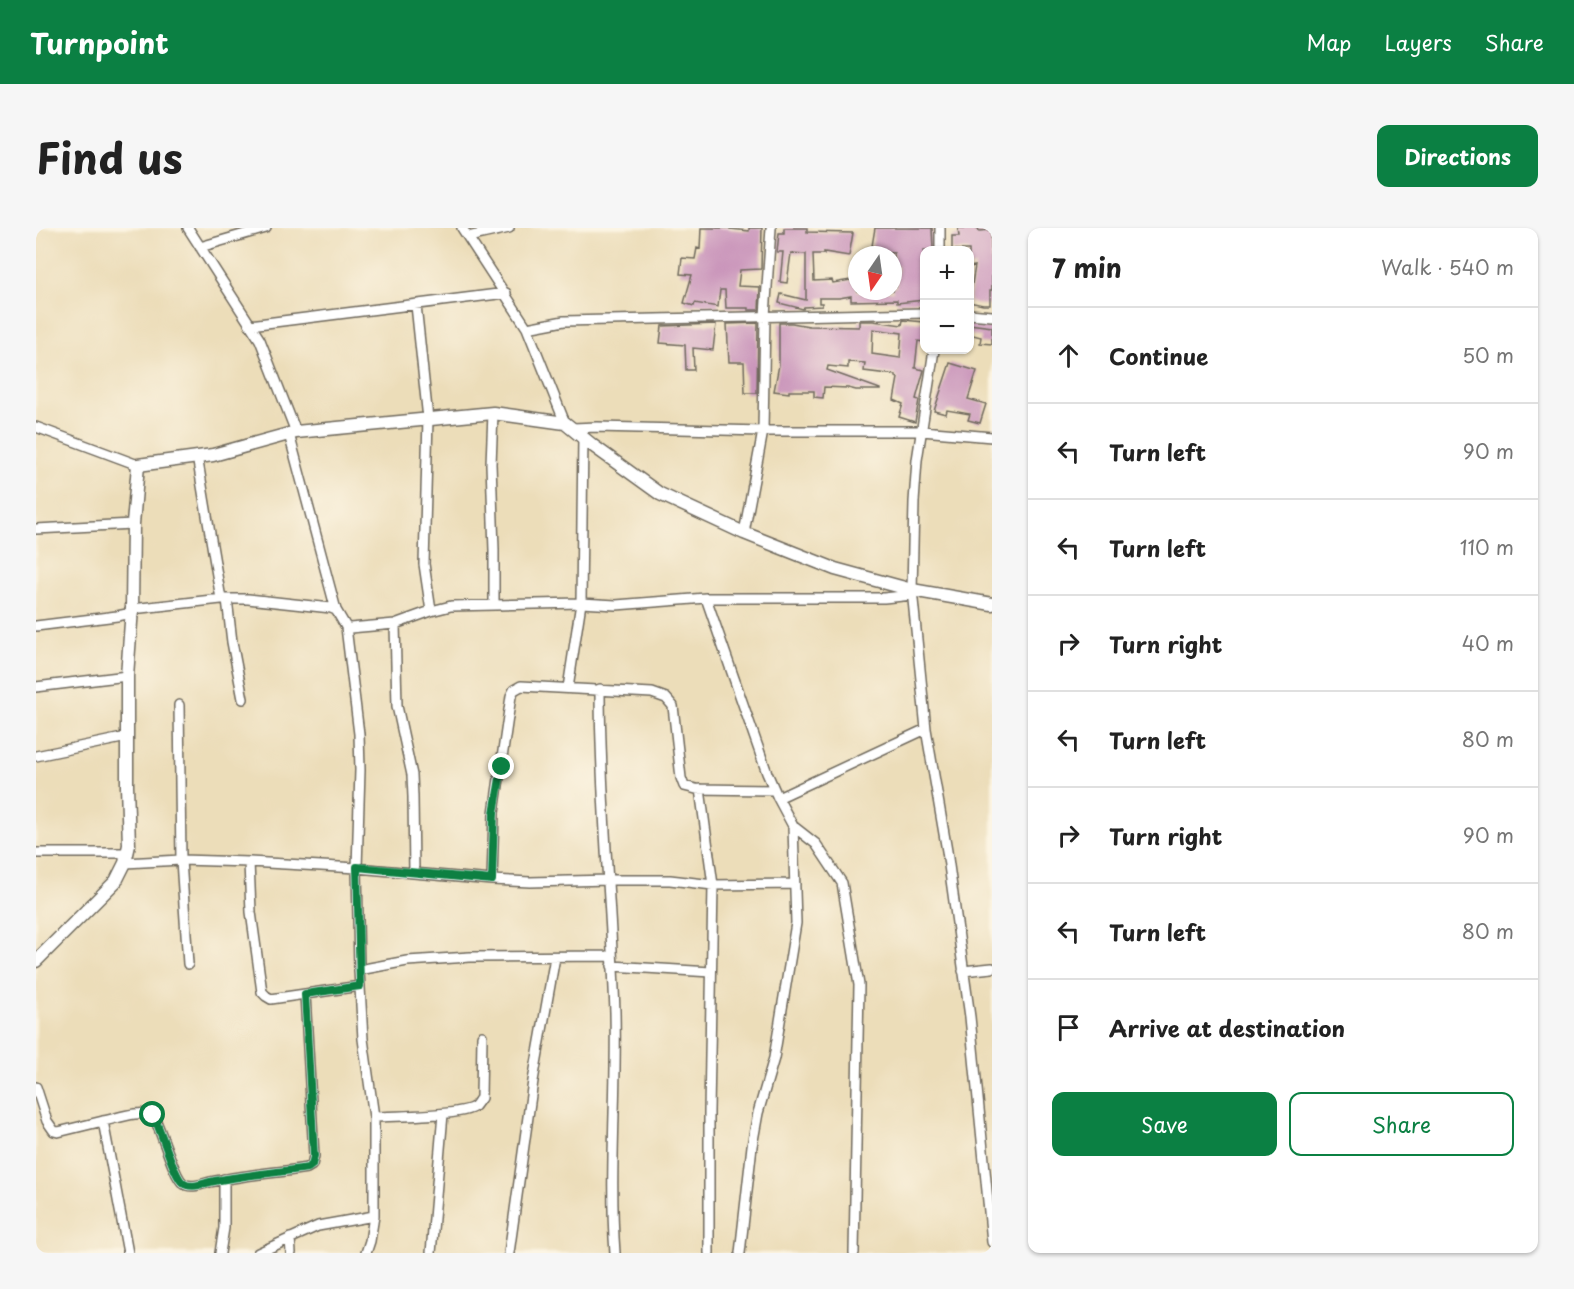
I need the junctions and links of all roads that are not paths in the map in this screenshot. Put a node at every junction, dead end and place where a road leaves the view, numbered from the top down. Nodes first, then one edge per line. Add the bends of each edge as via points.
1 (188, 228) edge
2 (266, 228) edge
3 (462, 228) edge
4 (508, 228) edge
5 (771, 228) edge
6 (940, 228) edge
7 (468, 237) junction
8 (940, 246) edge
9 (200, 248) junction
10 (506, 293) junction
11 (417, 305) junction
12 (920, 313) edge
13 (974, 315) edge
14 (765, 316) junction
15 (992, 316) edge
16 (250, 325) junction
17 (527, 328) junction
18 (933, 354) edge
19 (493, 413) junction
20 (428, 419) junction
21 (36, 426) edge
22 (573, 429) junction
23 (763, 431) junction
24 (922, 431) junction
25 (293, 433) junction
26 (992, 436) edge
27 (197, 456) junction
28 (138, 465) junction
29 (133, 524) junction
30 (36, 529) edge
31 (744, 533) junction
32 (912, 592) junction
33 (706, 598) junction
34 (224, 599) junction
35 (581, 603) junction
36 (992, 604) edge
37 (494, 605) junction
38 (132, 609) junction
39 (336, 610) junction
40 (431, 611) junction
41 (395, 624) junction
42 (36, 626) edge
43 (346, 627) junction
44 (127, 675) junction
45 (36, 687) edge
46 (568, 688) junction
47 (600, 689) junction
48 (243, 699) dead end
49 (178, 705) dead end
50 (926, 729) junction
51 (127, 737) junction
52 (36, 756) edge
53 (700, 789) junction
54 (776, 794) junction
55 (793, 826) junction
56 (36, 853) edge
57 (126, 858) junction
58 (181, 860) junction
59 (249, 862) junction
60 (357, 867) junction
61 (414, 873) junction
62 (492, 880) junction
63 (609, 880) junction
64 (795, 884) junction
65 (713, 885) junction
66 (555, 957) junction
67 (36, 961) edge
68 (612, 961) junction
69 (188, 964) dead end
70 (992, 968) edge
71 (359, 970) junction
72 (963, 970) junction
73 (711, 972) junction
74 (360, 986) junction
75 (305, 994) junction
76 (482, 1036) dead end
77 (36, 1087) edge
78 (443, 1114) junction
79 (374, 1117) junction
80 (103, 1121) junction
81 (224, 1179) junction
82 (374, 1216) junction
83 (290, 1238) junction
84 (992, 1242) edge
85 (128, 1253) edge
86 (220, 1253) edge
87 (258, 1253) edge
88 (291, 1253) edge
89 (366, 1253) edge
90 (431, 1253) edge
91 (508, 1253) edge
92 (615, 1253) edge
93 (709, 1253) edge
94 (740, 1253) edge
95 (854, 1253) edge

1 - 9 street
2 - 9 street
3 - 7 street
4 - 7 street
5 - 14 street
6 - 8 street
7 - 10 street
9 - 16 street
10 - 11 street
10 - 17 street
11 - 16 street
11 - 20 street
12 - 14 street
13 - 15 street
14 - 17 street via 564,321
14 - 23 street
16 - 25 street via 260,340
17 - 22 street
18 - 24 street
19 - 20 street
19 - 22 street
19 - 37 street
20 - 25 street
20 - 40 street via 424,564
21 - 28 street
22 - 23 street
22 - 31 street via 660,494
22 - 35 street
23 - 24 street
23 - 31 street
24 - 26 street
24 - 32 street via 915,492
25 - 27 street
25 - 39 street
27 - 28 street
27 - 34 street
28 - 29 street
29 - 30 street
29 - 38 street
31 - 32 street via 835,569
32 - 33 street via 884,598
32 - 36 street
32 - 50 street
33 - 35 street via 616,605
33 - 54 street
34 - 38 street
34 - 39 street
34 - 48 street
35 - 37 street
35 - 46 street
37 - 40 street via 451,606
38 - 42 street via 117,616
38 - 44 street
39 - 43 street
40 - 41 street
41 - 43 street
41 - 61 street via 397,706 413,796
43 - 60 street via 360,770
44 - 45 street
44 - 51 street
46 - 47 street
46 - 62 street via 521,686 511,696 494,813
47 - 53 street via 652,693 666,698 673,706 681,778 684,786
47 - 63 street
49 - 58 street
50 - 54 street
50 - 72 street
51 - 52 street
51 - 57 street
53 - 54 street
53 - 65 street
54 - 55 street
55 - 64 street
55 - 95 street via 816,844 842,883 859,985
56 - 57 street
57 - 58 street
57 - 67 street via 116,881
58 - 59 street
58 - 69 street
59 - 60 street
59 - 75 street via 262,992 271,999
60 - 61 street
60 - 71 street
61 - 62 street
62 - 63 street
63 - 65 street
63 - 68 street
64 - 65 street
64 - 94 street via 796,923 774,1058 754,1135
65 - 73 street
66 - 68 street
66 - 71 street via 417,960
66 - 91 street
68 - 73 street
68 - 92 street
70 - 72 street
71 - 74 street
72 - 84 street
73 - 93 street
74 - 75 street
74 - 79 street
75 - 81 street via 312,1165
76 - 78 street via 481,1098 469,1109
77 - 80 street via 47,1122 54,1131
78 - 79 street
78 - 90 street
79 - 82 street
80 - 81 street via 153,1115 183,1184
80 - 85 street
81 - 86 street
82 - 83 street via 318,1226
82 - 89 street
83 - 87 street
83 - 88 street

